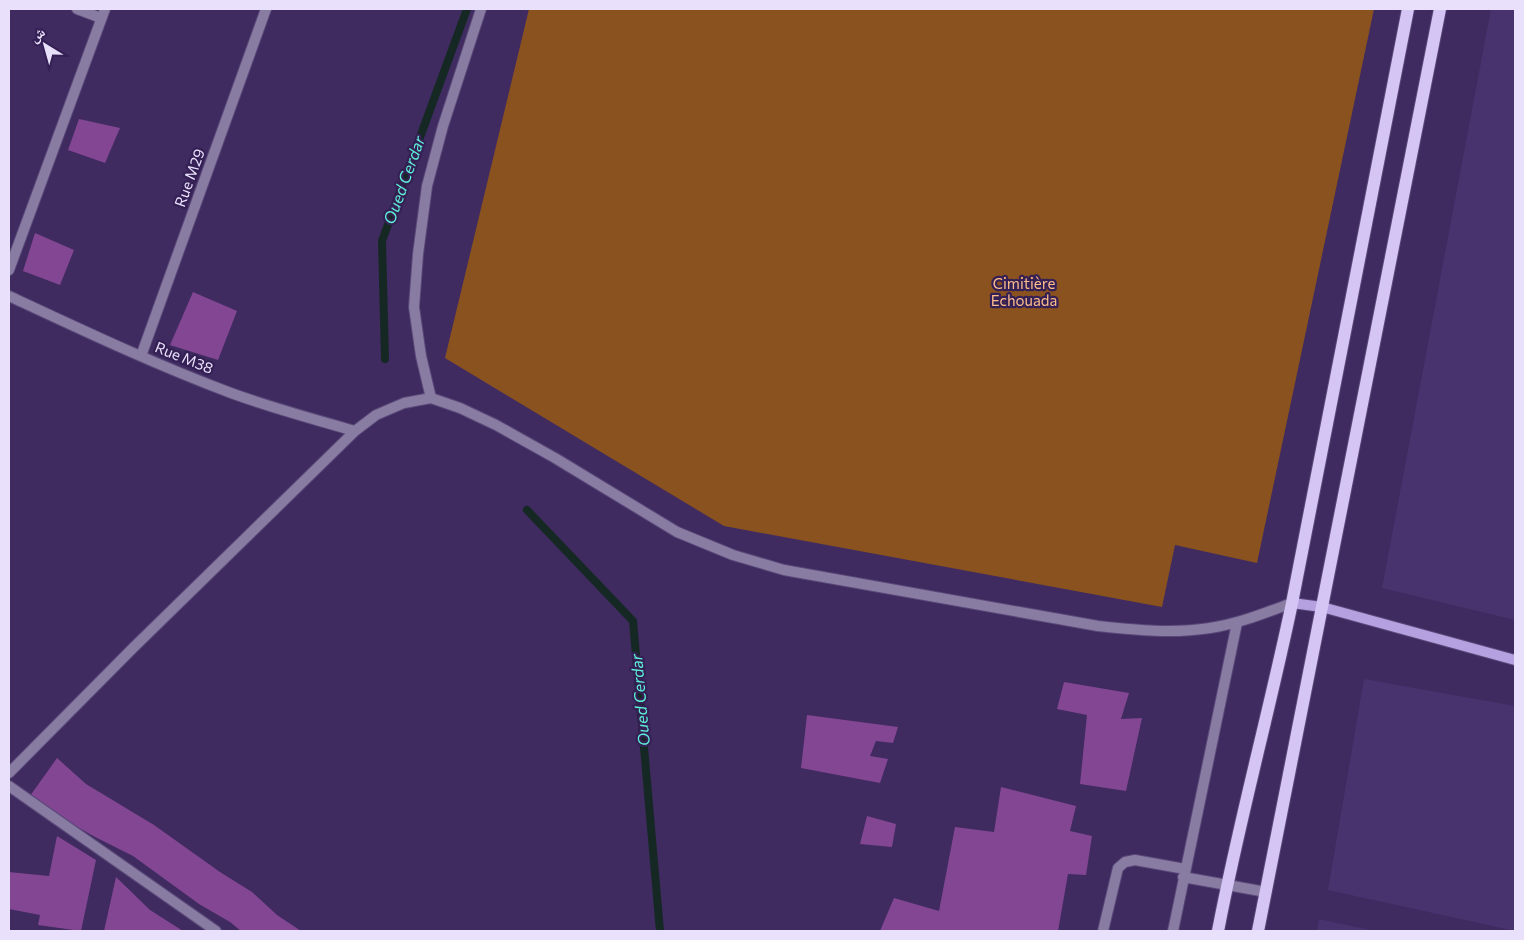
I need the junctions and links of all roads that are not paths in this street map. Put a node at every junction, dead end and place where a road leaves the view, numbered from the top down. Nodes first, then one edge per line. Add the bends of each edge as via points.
1 (77, 9) edge
2 (266, 9) edge
3 (481, 9) edge
4 (1408, 9) edge
5 (1440, 9) edge
6 (103, 13) edge
7 (9, 270) edge
8 (9, 296) edge
9 (141, 356) junction
10 (431, 398) junction
11 (354, 431) junction
12 (1292, 603) junction
13 (1322, 607) junction
14 (1237, 622) junction
15 (1515, 660) edge
16 (9, 773) edge
17 (9, 786) edge
18 (1184, 873) junction
19 (1227, 885) junction
20 (1266, 892) junction
21 (216, 931) edge
22 (1103, 931) edge
23 (1173, 931) edge
24 (1218, 931) edge
25 (1258, 931) edge

1 - 6 street
2 - 9 street, Rue M29
3 - 10 street via 427,186 418,254 414,307
4 - 12 main road
5 - 13 main road
6 - 7 street
8 - 9 street, Rue M38
9 - 11 street, Rue M38 via 231,392
10 - 11 street via 404,403
10 - 14 street via 496,425 677,532 733,555 784,570 1146,632 1211,628
11 - 16 street
12 - 13 main road
12 - 14 street
12 - 19 main road
13 - 15 main road
13 - 20 main road
14 - 18 street
17 - 21 street
18 - 19 street
18 - 22 street via 1135,860 1125,862 1118,868
18 - 23 street
19 - 20 street
19 - 24 main road
20 - 25 main road

